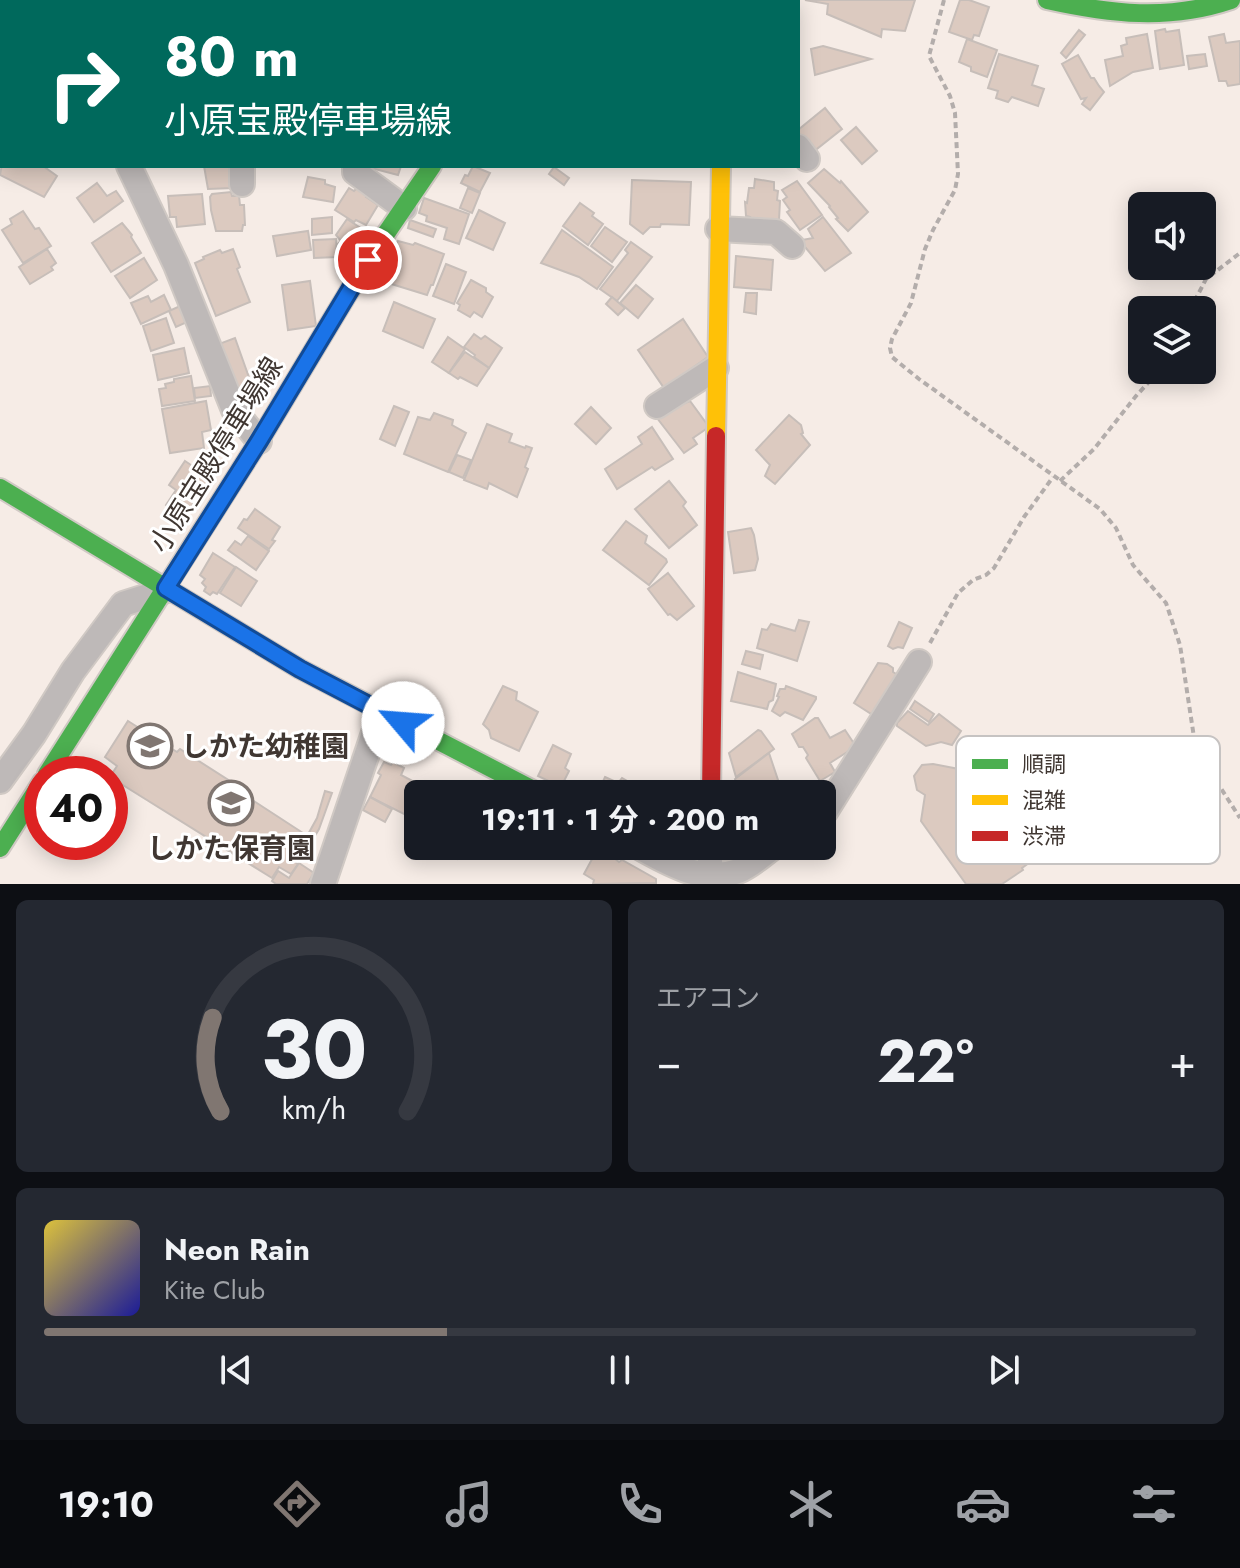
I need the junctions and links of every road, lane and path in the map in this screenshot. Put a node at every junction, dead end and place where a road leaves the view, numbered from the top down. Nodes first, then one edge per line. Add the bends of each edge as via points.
1 (944, 0) edge
2 (1047, 0) edge
3 (1231, 0) edge
4 (130, 168) edge
5 (355, 168) edge
6 (431, 168) edge
7 (721, 168) edge
8 (404, 208) junction
9 (718, 229) junction
10 (792, 246) dead end
11 (1240, 253) edge
12 (1197, 296) edge
13 (716, 368) junction
14 (1147, 384) edge
15 (657, 406) dead end
16 (259, 441) junction
17 (1053, 477) junction
18 (1060, 481) junction
19 (0, 488) edge
20 (165, 590) junction
21 (919, 662) joint
22 (381, 712) junction
23 (1194, 736) edge
24 (59, 756) edge
25 (514, 780) edge
26 (711, 780) edge
27 (0, 781) edge
28 (1220, 787) edge
29 (836, 794) edge
30 (24, 810) edge
31 (1240, 818) edge
32 (0, 848) edge
33 (663, 860) edge
34 (710, 860) edge
35 (755, 860) edge
36 (709, 881) edge
37 (323, 884) edge

1 - 17 path via 929,56 955,113 958,174 929,239 911,303 892,339 892,357
2 - 3 street via 1125,14 1186,12
4 - 16 street via 234,410
5 - 8 street
6 - 8 street, 小原宝殿停車場線
7 - 9 street
8 - 16 street, 小原宝殿停車場線
9 - 10 street via 776,232
9 - 13 street
11 - 12 path via 1206,279
13 - 15 street
13 - 26 street
14 - 18 path
16 - 20 street, 小原宝殿停車場線
17 - 18 path
17 - 21 path via 994,568 958,593
18 - 23 path via 1100,509 1116,528 1133,565 1166,603 1180,645
19 - 20 street
20 - 22 street
20 - 24 street, 小原宝殿停車場線
20 - 27 street via 123,604
21 - 29 street
22 - 25 street
22 - 37 street
28 - 31 path
30 - 32 street
33 - 36 street
34 - 36 street
35 - 36 street

